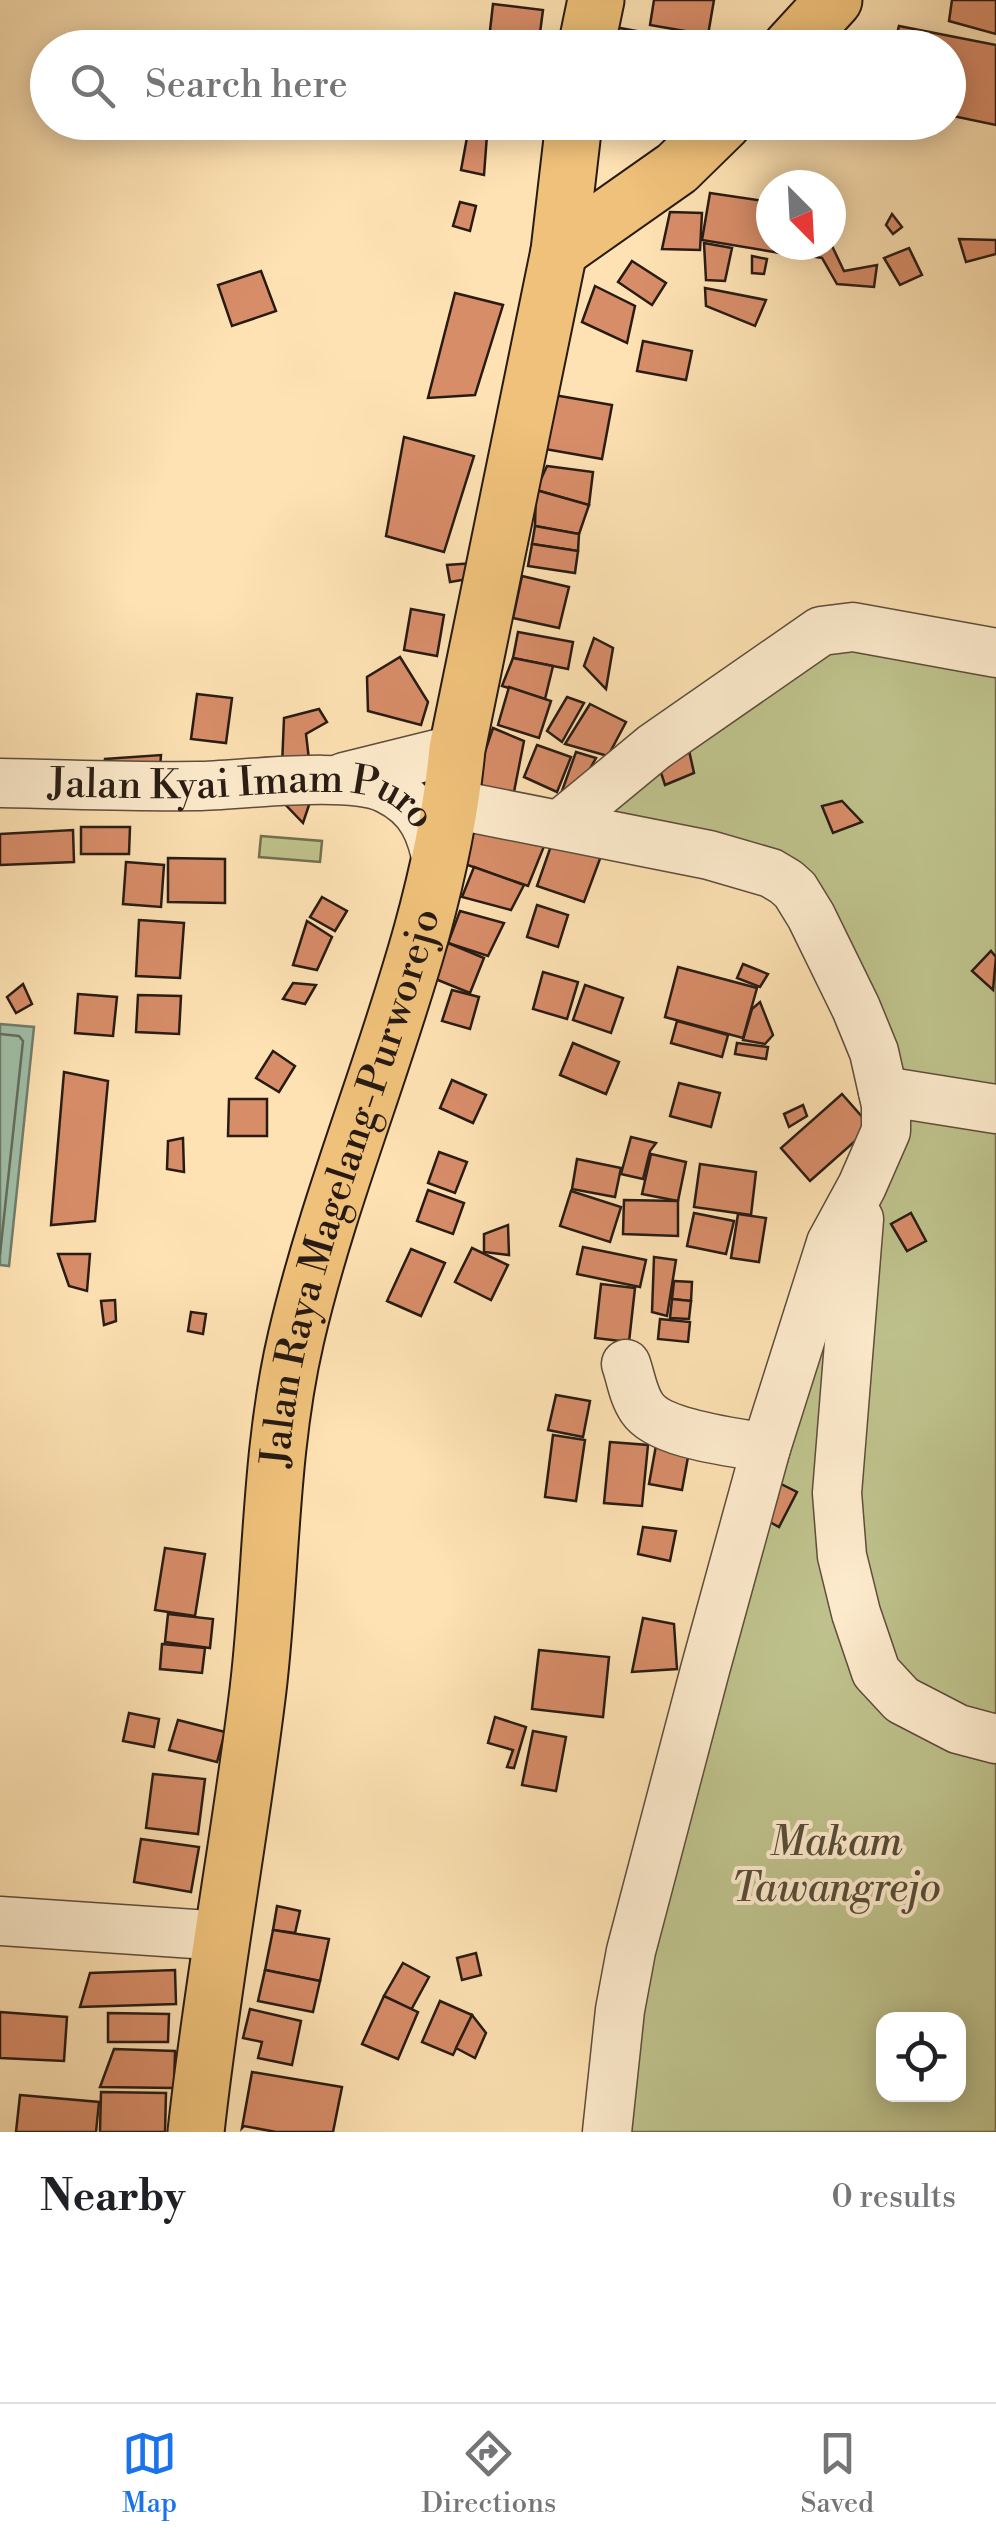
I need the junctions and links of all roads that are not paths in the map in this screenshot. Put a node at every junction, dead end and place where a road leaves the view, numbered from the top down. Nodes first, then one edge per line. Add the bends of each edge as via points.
1 (596, 0) edge
2 (834, 0) edge
3 (590, 30) edge
4 (806, 30) edge
5 (572, 140) edge
6 (706, 140) edge
7 (559, 251) junction
8 (996, 652) edge
9 (457, 749) junction
10 (329, 781) junction
11 (0, 782) edge
12 (452, 804) junction
13 (562, 823) junction
14 (438, 868) junction
15 (884, 1091) junction
16 (996, 1108) edge
17 (862, 1186) junction
18 (626, 1364) dead end
19 (766, 1448) junction
20 (996, 1739) edge
21 (0, 1921) edge
22 (224, 1936) junction
23 (196, 2132) edge
24 (607, 2132) edge

1 - 3 main road
2 - 4 main road
5 - 7 main road, Jalan Raya Magelang-Purworejo
6 - 7 main road via 677,168
7 - 9 main road, Jalan Raya Magelang-Purworejo
8 - 13 street via 853,627 821,631 654,747
9 - 10 street
9 - 12 main road, Jalan Raya Magelang-Purworejo
10 - 11 street, Jalan Kyai Imam Puro
10 - 14 street, Jalan Kyai Imam Puro via 376,784 408,802 430,829
12 - 13 street
12 - 14 main road, Jalan Raya Magelang-Purworejo
13 - 15 street via 709,855 786,882 812,916 856,1008
14 - 22 main road, Jalan Raya Magelang-Purworejo via 381,1069 311,1276 284,1389 258,1686
15 - 16 street
15 - 17 street via 886,1132
17 - 19 street via 830,1243
17 - 20 street via 838,1493 842,1556 876,1672 902,1700 958,1729
18 - 19 street via 652,1418
19 - 24 street via 631,1951
21 - 22 street
22 - 23 main road, Jalan Raya Magelang-Purworejo

